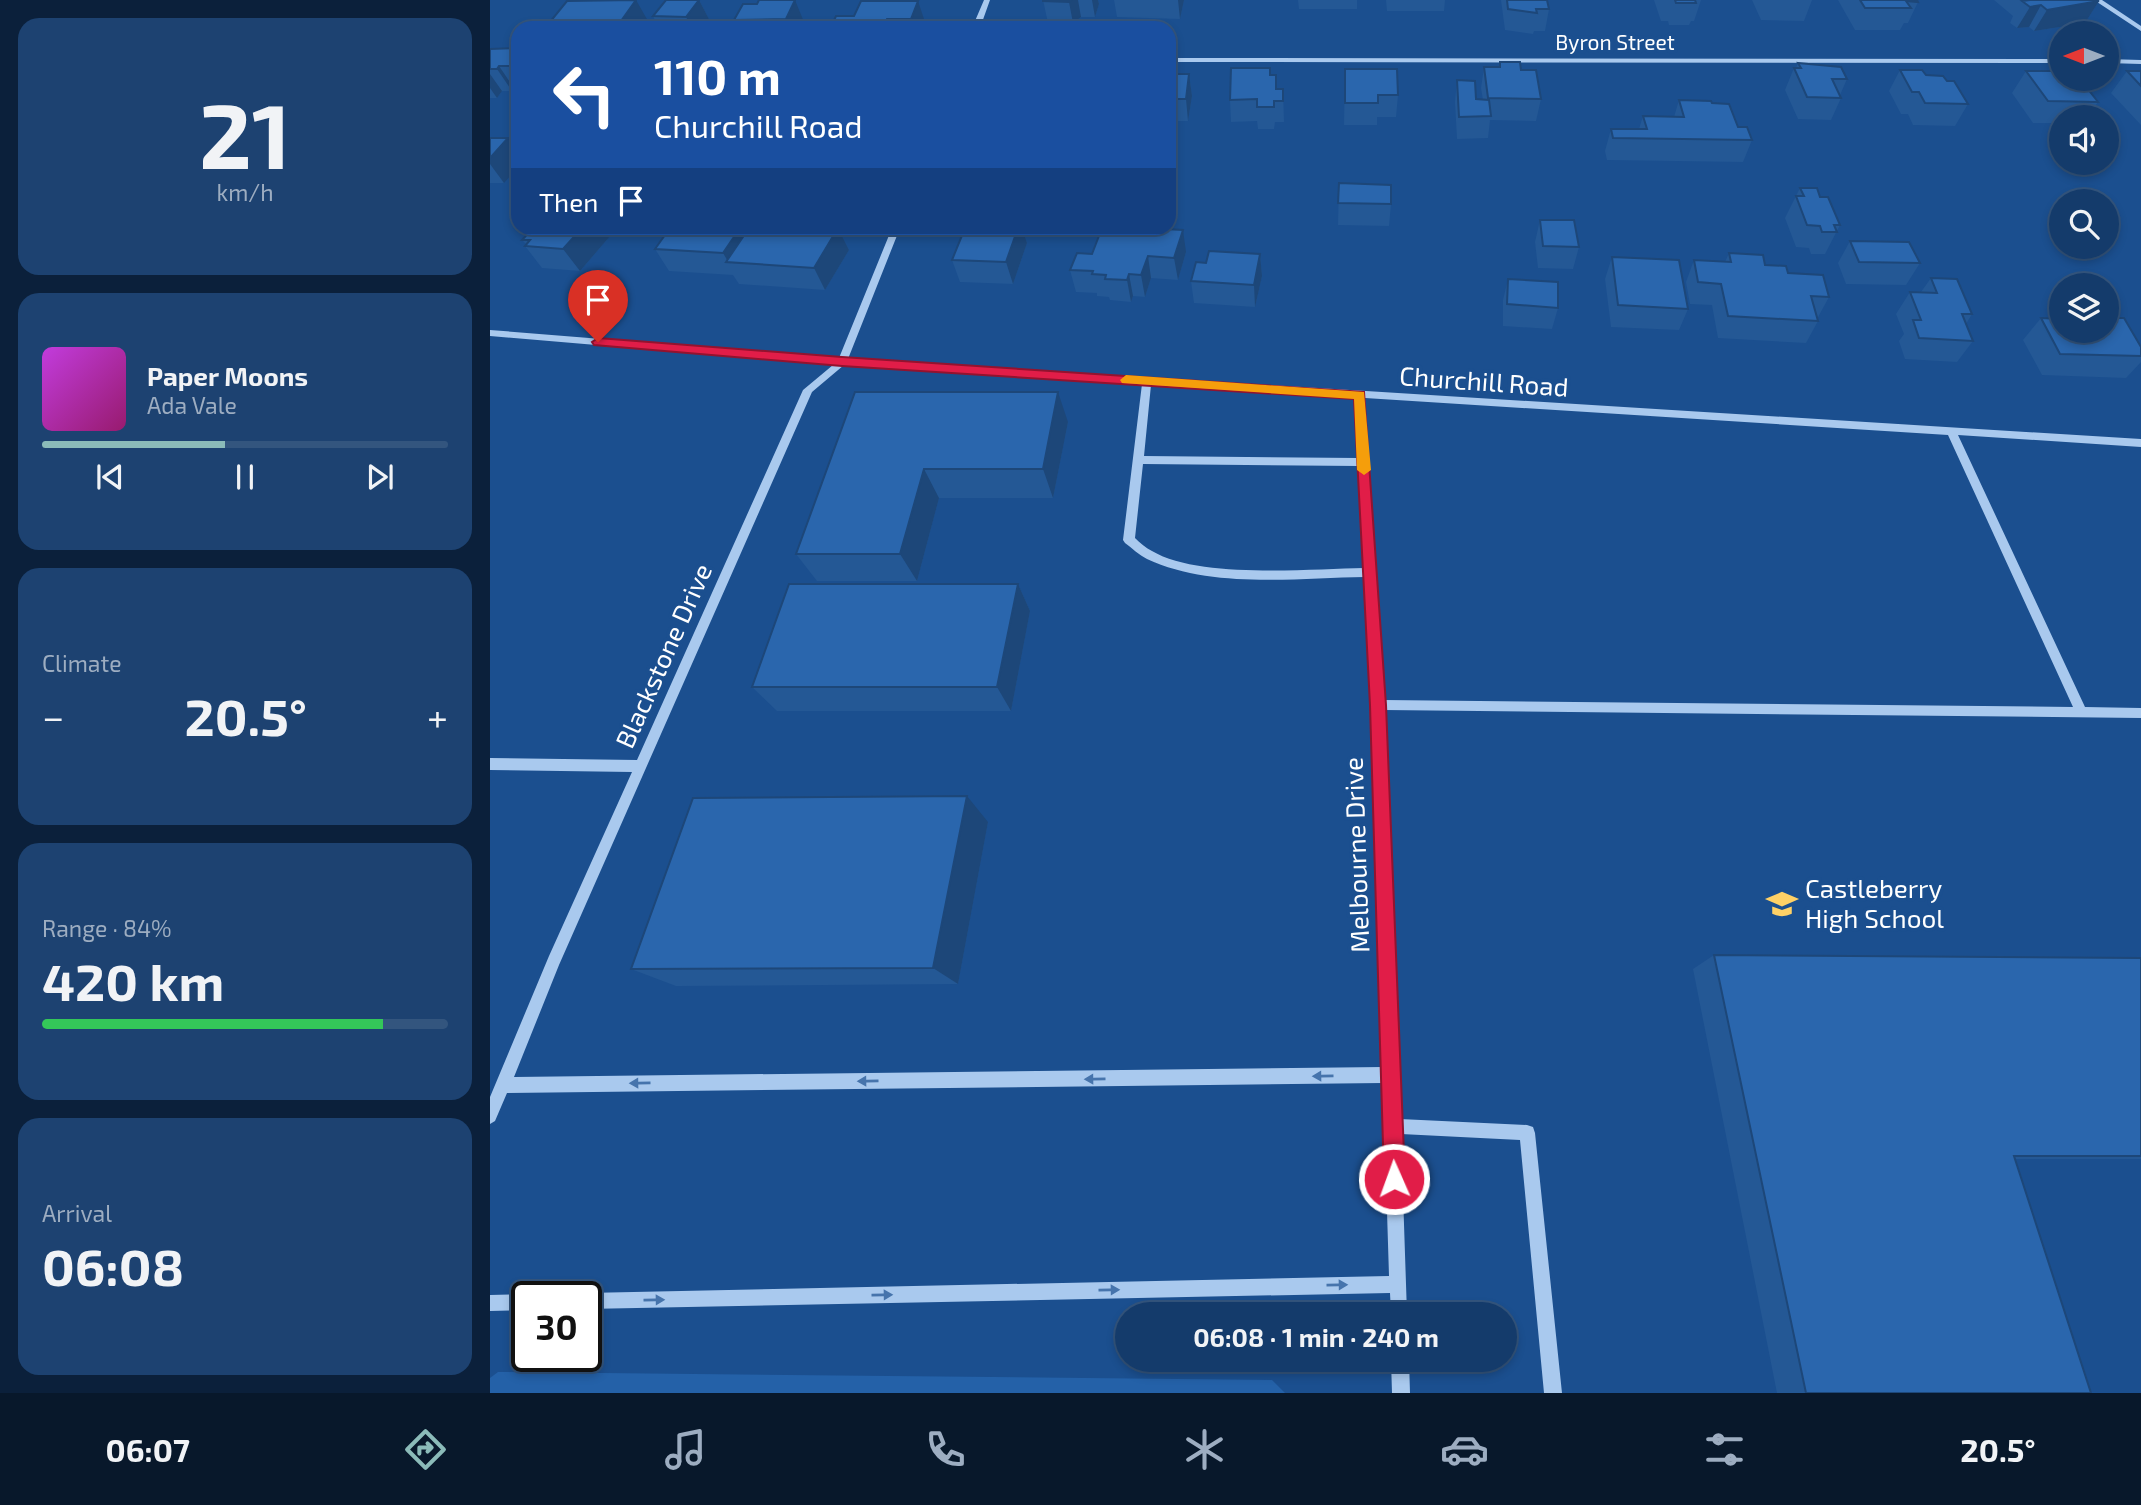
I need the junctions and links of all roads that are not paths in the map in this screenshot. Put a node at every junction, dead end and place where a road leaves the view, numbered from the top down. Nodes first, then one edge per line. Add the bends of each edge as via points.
1 (987, 0) edge
2 (2097, 0) edge
3 (979, 21) edge
4 (2141, 30) edge
5 (1176, 60) edge
6 (2049, 61) edge
7 (2119, 61) edge
8 (2141, 62) edge
9 (892, 235) edge
10 (490, 332) edge
11 (842, 362) junction
12 (1147, 381) junction
13 (1360, 395) junction
14 (1951, 431) junction
15 (2141, 443) edge
16 (1138, 460) junction
17 (1364, 462) junction
18 (1371, 572) junction
19 (1378, 705) junction
20 (2081, 711) junction
21 (2141, 712) edge
22 (490, 764) edge
23 (640, 766) junction
24 (1391, 1075) junction
25 (503, 1085) junction
26 (490, 1116) edge
27 (1393, 1126) junction
28 (1398, 1284) junction
29 (602, 1301) edge
30 (511, 1302) edge
31 (1399, 1302) edge
32 (490, 1303) edge
33 (1400, 1372) edge
34 (1401, 1393) edge
35 (1553, 1393) edge

1 - 3 street
2 - 4 street
5 - 6 street, Byron Street
7 - 8 street
9 - 11 street, Blackstone Drive
10 - 11 street, Churchill Road
11 - 12 street, Churchill Road
11 - 23 street, Blackstone Drive via 807,390
12 - 13 street, Churchill Road
12 - 16 street
13 - 14 street, Churchill Road
13 - 17 street, Melbourne Drive
14 - 15 street, Churchill Road
14 - 20 street
16 - 17 street
16 - 18 street via 1129,540 1138,552 1204,573
17 - 18 street, Melbourne Drive
18 - 19 street, Melbourne Drive
19 - 20 street
19 - 24 street, Melbourne Drive
20 - 21 street
22 - 23 street
23 - 25 street, Blackstone Drive
24 -> 25 street
24 - 27 street, Melbourne Drive
25 - 26 street, Blackstone Drive
27 - 28 street, Melbourne Drive
27 - 35 street via 1527,1133
29 -> 28 street
28 - 31 street, Melbourne Drive
30 - 32 street
33 - 34 street

